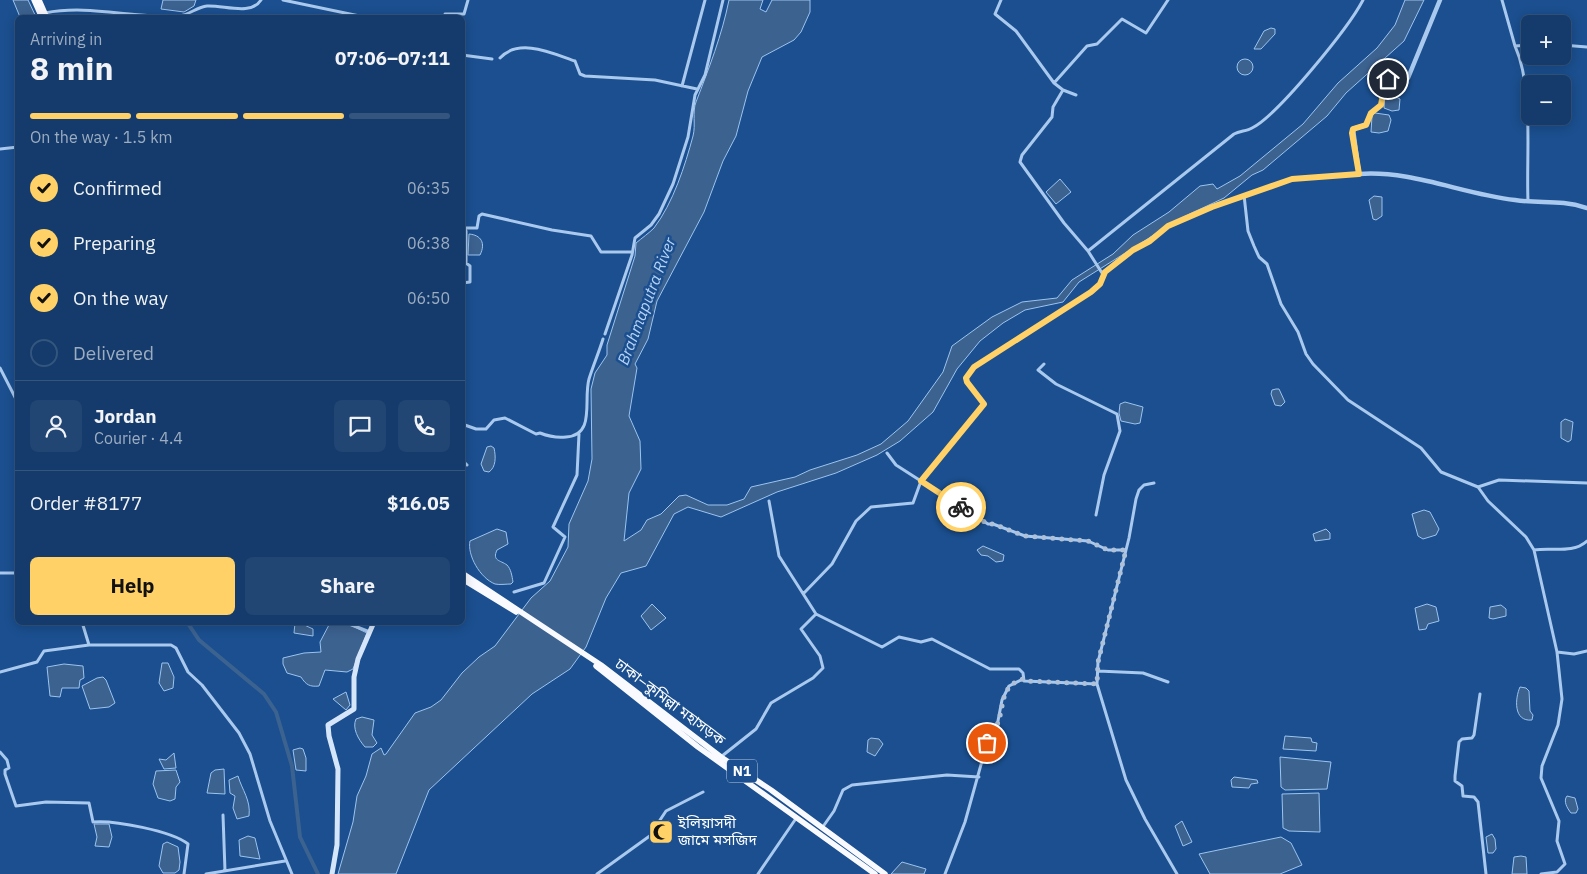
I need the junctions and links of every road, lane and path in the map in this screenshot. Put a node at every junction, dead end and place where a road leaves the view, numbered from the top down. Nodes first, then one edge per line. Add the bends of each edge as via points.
1 (34, 0) edge
2 (39, 0) edge
3 (261, 0) edge
4 (283, 0) edge
5 (468, 0) edge
6 (705, 0) edge
7 (723, 0) edge
8 (1001, 0) edge
9 (1168, 0) edge
10 (1363, 0) edge
11 (1440, 0) edge
12 (1502, 0) edge
13 (44, 15) edge
14 (45, 15) edge
15 (48, 15) edge
16 (131, 15) edge
17 (182, 15) edge
18 (355, 15) edge
19 (445, 15) edge
20 (1515, 46) junction
21 (1521, 46) edge
22 (1571, 46) edge
23 (1587, 47) edge
24 (465, 55) edge
25 (500, 58) dead end
26 (492, 59) dead end
27 (1054, 83) junction
28 (682, 86) junction
29 (697, 89) junction
30 (1063, 90) junction
31 (1076, 95) dead end
32 (15, 147) edge
33 (0, 149) edge
34 (1359, 174) junction
35 (1244, 195) junction
36 (1528, 201) junction
37 (1587, 208) edge
38 (465, 228) edge
39 (465, 230) edge
40 (1088, 251) junction
41 (632, 252) junction
42 (1104, 273) junction
43 (465, 283) edge
44 (605, 334) dead end
45 (603, 339) dead end
46 (1044, 364) dead end
47 (0, 368) edge
48 (15, 397) edge
49 (465, 425) edge
50 (579, 434) junction
51 (887, 453) dead end
52 (921, 481) junction
53 (1154, 483) dead end
54 (1587, 483) edge
55 (1478, 486) junction
56 (768, 501) dead end
57 (1096, 515) dead end
58 (1587, 541) edge
59 (1126, 550) junction
60 (1534, 550) junction
61 (0, 573) edge
62 (15, 573) edge
63 (465, 575) edge
64 (465, 581) edge
65 (514, 592) dead end
66 (804, 593) junction
67 (508, 604) junction
68 (816, 614) junction
69 (83, 625) edge
70 (352, 625) edge
71 (373, 625) edge
72 (370, 632) junction
73 (89, 645) junction
74 (1587, 651) edge
75 (1557, 652) junction
76 (599, 666) junction
77 (1098, 670) junction
78 (0, 672) edge
79 (1023, 679) junction
80 (1168, 682) dead end
81 (1097, 684) junction
82 (1480, 694) dead end
83 (0, 752) edge
84 (721, 757) junction
85 (979, 777) junction
86 (704, 792) dead end
87 (223, 816) dead end
88 (797, 817) junction
89 (822, 828) junction
90 (285, 861) junction
91 (225, 871) junction
92 (184, 874) edge
93 (206, 874) edge
94 (292, 874) edge
95 (332, 874) edge
96 (597, 874) edge
97 (758, 874) edge
98 (875, 874) edge
99 (885, 874) edge
100 (945, 874) edge
101 (1177, 874) edge
102 (1486, 874) edge
103 (1541, 874) edge

1 - 13 highway
2 - 14 highway
3 - 17 street via 258,6 250,9 204,6
4 - 18 street
5 - 19 street via 464,14
6 - 28 street
7 - 29 street via 705,75
8 - 27 street via 995,14 1016,31
9 - 27 street via 1146,33 1122,19 1097,44 1087,46
10 - 40 street via 1292,93 1270,115 1251,129 1234,134
11 - 34 street via 1408,78 1388,79 1381,105 1371,113 1366,125 1353,129
12 - 20 street
15 - 16 street via 66,9 91,9
20 - 21 street
20 - 36 street via 1520,56 1527,109
22 - 23 street
24 - 26 street
25 - 28 street via 509,50 522,47 576,61 580,74 585,76 655,80
27 - 30 street
28 - 29 street
29 - 41 street via 688,138 673,184 659,214 634,238
30 - 31 street
30 - 40 street via 1053,107 1052,117 1020,162
32 - 33 street
34 - 35 street via 1292,179
34 - 36 street via 1384,173 1422,179 1472,192
35 - 42 street via 1168,226
35 - 55 street via 1248,231 1254,246 1267,264 1281,304 1313,364 1348,400 1421,448 1441,472
36 - 37 street via 1567,201
38 - 41 street via 477,228 482,214 591,236 601,252
39 - 43 street via 470,282
40 - 42 street
41 - 44 street
42 - 52 street via 1100,284 1091,292 974,367 966,378 967,382 984,404
45 - 50 street via 588,381 585,427
46 - 57 street via 1038,370 1056,384 1117,414 1120,431 1104,474
47 - 48 street
49 - 50 street via 486,429 494,420 506,418 536,434 553,438
50 - 65 street via 577,475 553,526 565,537 561,549 544,583
51 - 52 street via 896,466
52 - 59 street via 988,524 1025,536 1088,541 1108,550
52 - 66 street via 913,503 871,507 856,521 832,564
53 - 59 street via 1144,485 1138,493
54 - 55 street via 1499,480
55 - 60 street
56 - 66 street via 778,556
58 - 60 street via 1574,548
59 - 77 street
60 - 75 street
61 - 62 street
63 - 67 highway, ঢাকা–কুমিল্লা মহাসড়ক / N1
64 - 67 highway, ঢাকা–কুমিল্লা মহাসড়ক / N1
66 - 68 street
67 - 76 highway, ঢাকা–কুমিল্লা মহাসড়ক / N1
68 - 79 street via 876,645 886,646 899,637 921,642 932,639 990,669 1019,669
68 - 84 street via 801,629 820,656 823,668 771,703 756,729
69 - 73 street
70 - 72 street
71 - 72 main road
72 - 95 main road via 354,677 354,709 328,726 338,769 337,845
73 - 78 street via 44,651 37,662
73 - 90 street via 170,645 176,648 188,672 228,719 250,754
74 - 75 street via 1574,654
75 - 103 street via 1562,699 1541,778 1559,821 1557,841 1565,864 1556,872
76 - 84 highway, ঢাকা–কুমিল্লা মহাসড়ক / N1
76 - 88 highway, ঢাকা–কুমিল্লা মহাসড়ক / N1 via 698,747
77 - 80 street via 1143,673
77 - 81 street
79 - 81 street
79 - 85 street via 1009,686 1005,693
81 - 101 street via 1126,780
82 - 102 street via 1474,735 1459,742 1455,781 1462,786 1463,796 1474,797 1478,802
83 - 92 street via 7,760 9,768 5,774 16,806 46,802 89,803 93,822 108,820 170,834 188,844
84 - 89 highway, ঢাকা–কুমিল্লা মহাসড়ক / N1
85 - 89 street via 947,775 852,785 843,790
85 - 100 street
86 - 96 street via 666,812 658,830
87 - 91 street
88 - 97 street
88 - 98 highway, ঢাকা–কুমিল্লা মহাসড়ক / N1
89 - 99 highway, ঢাকা–কুমিল্লা মহাসড়ক / N1
90 - 91 street
90 - 94 street
91 - 93 street

